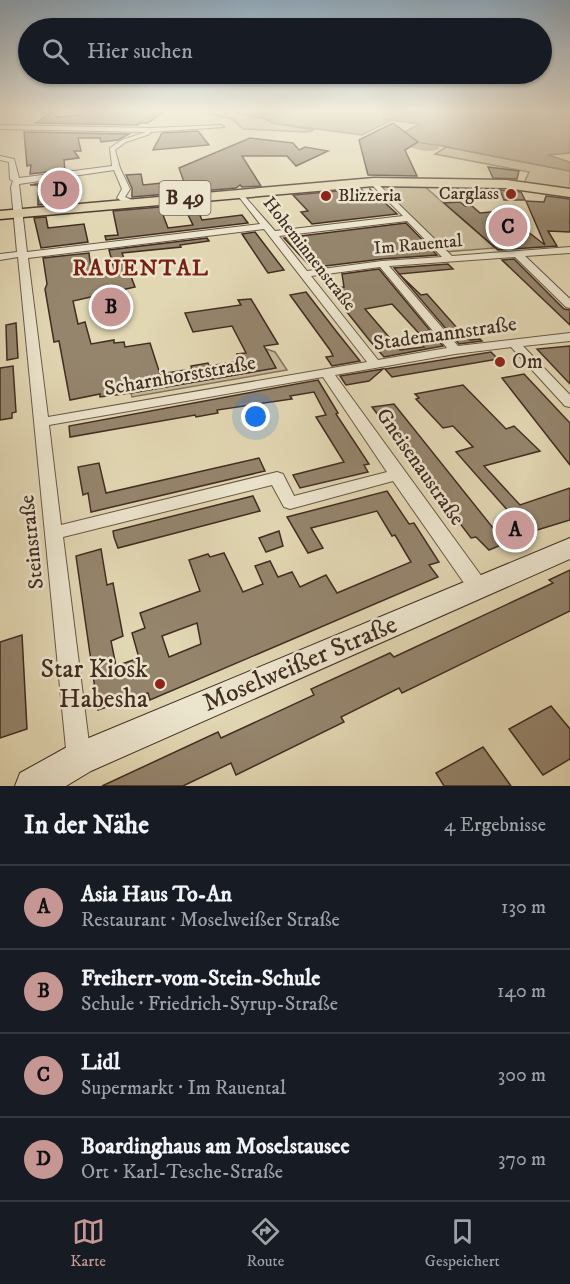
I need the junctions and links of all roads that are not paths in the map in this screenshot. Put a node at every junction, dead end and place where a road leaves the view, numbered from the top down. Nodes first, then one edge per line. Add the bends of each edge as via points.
1 (114, 148) edge
2 (0, 158) edge
3 (117, 168) junction
4 (19, 181) junction
5 (374, 182) junction
6 (240, 193) junction
7 (570, 194) edge
8 (129, 202) junction
9 (18, 213) junction
10 (0, 215) edge
11 (407, 218) junction
12 (270, 230) junction
13 (570, 250) edge
14 (516, 253) junction
15 (22, 255) junction
16 (0, 257) edge
17 (448, 258) junction
18 (382, 264) junction
19 (305, 274) junction
20 (570, 305) edge
21 (570, 337) edge
22 (513, 342) junction
23 (455, 350) junction
24 (375, 364) junction
25 (326, 372) junction
26 (570, 403) edge
27 (42, 422) junction
28 (397, 475) junction
29 (54, 533) junction
30 (570, 548) edge
31 (478, 587) junction
32 (79, 759) junction
33 (33, 786) edge

1 - 3 street
2 - 4 street via 12,160 14,179
3 - 4 street
3 - 8 street via 126,189 121,198
4 - 9 street, Steinstraße via 15,183
5 - 6 main road, B 49
5 - 7 main road, B 49 via 471,182
5 - 11 street
6 - 8 main road, B 49
6 - 12 street, Hoheminnenstraße
8 - 9 main road, B 49
9 - 10 main road, B 49
9 - 15 street, Steinstraße
11 - 12 street
11 - 17 street
12 - 15 street
12 - 19 street, Hoheminnenstraße
13 - 14 street, Im Rauental
14 - 17 street, Im Rauental
14 - 20 street
15 - 16 street
15 - 27 street, Steinstraße
17 - 18 street, Im Rauental
18 - 19 street, Im Rauental
18 - 23 street
19 - 24 street, Hoheminnenstraße
21 - 22 street, Stademannstraße
22 - 23 street, Stademannstraße
22 - 26 street
23 - 24 street, Stademannstraße
24 - 25 street, Stademannstraße
25 - 27 street, Scharnhorststraße
25 - 28 street, Gneisenaustraße
27 - 29 street, Steinstraße
28 - 29 street via 290,503 277,478
28 - 31 street, Gneisenaustraße
29 - 32 street, Steinstraße
30 - 31 street, Moselweißer Straße
31 - 32 street, Moselweißer Straße
32 - 33 street, Moselweißer Straße

